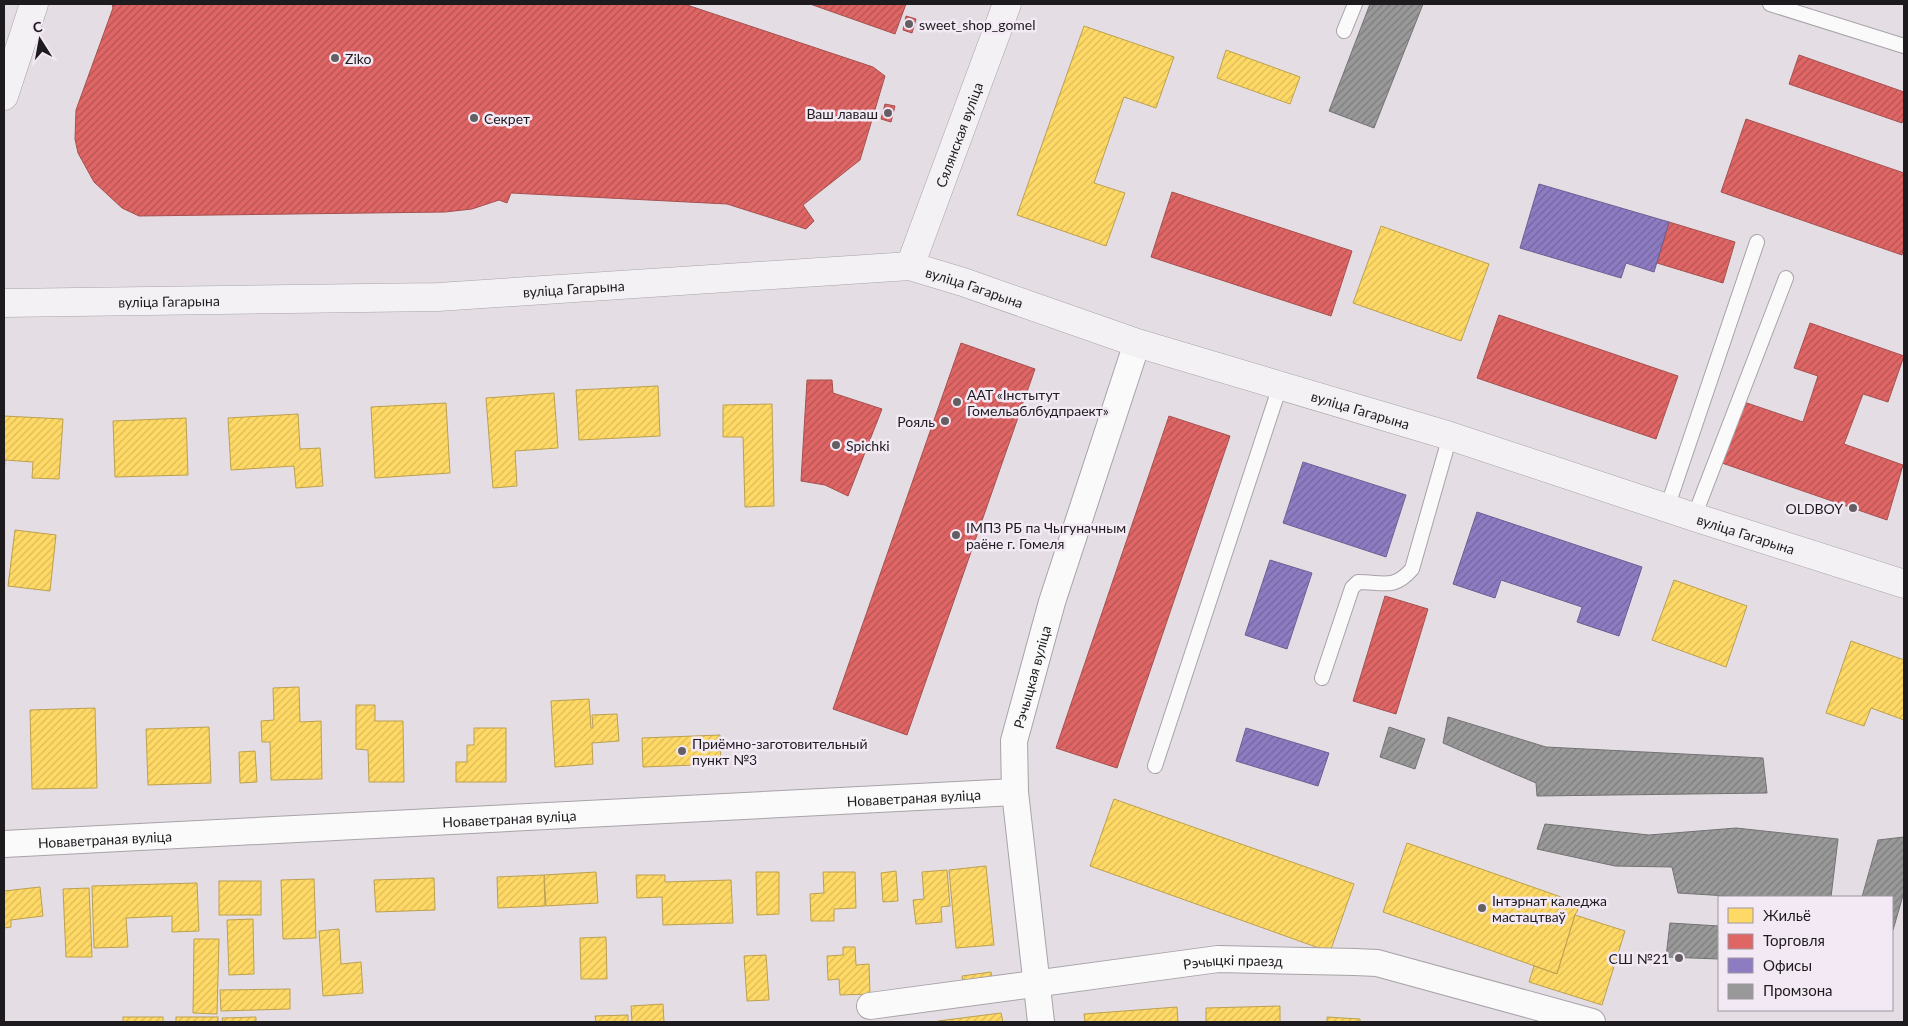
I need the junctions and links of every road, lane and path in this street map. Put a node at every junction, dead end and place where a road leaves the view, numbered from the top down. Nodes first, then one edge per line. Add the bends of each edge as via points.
1 (34, 4) edge
2 (1006, 4) edge
3 (1355, 4) edge
4 (1770, 4) edge
5 (1344, 31) dead end
6 (1904, 46) edge
7 (4, 96) edge
8 (1757, 242) dead end
9 (910, 266) junction
10 (1786, 278) dead end
11 (4, 303) edge
12 (1137, 344) junction
13 (1280, 386) junction
14 (1450, 436) junction
15 (1667, 508) junction
16 (1694, 517) junction
17 (1904, 584) edge
18 (1322, 678) dead end
19 (1155, 766) dead end
20 (1015, 792) junction
21 (4, 844) edge
22 (1038, 984) junction
23 (870, 1006) dead end
24 (1041, 1022) edge
25 (1592, 1022) edge

1 - 7 street
2 - 9 street, Сялянская вуліца
3 - 5 lane
4 - 6 lane
8 - 15 lane
9 - 11 street, вуліца Гагарына via 438,296
9 - 12 street, вуліца Гагарына
10 - 16 lane
12 - 13 street, вуліца Гагарына
12 - 20 street, Рэчыцкая вуліца via 1052,602 1016,732
13 - 14 street, вуліца Гагарына
13 - 19 lane
14 - 15 street, вуліца Гагарына
14 - 18 lane via 1412,569 1395,583 1358,582 1352,588
15 - 16 street, вуліца Гагарына
16 - 17 street, вуліца Гагарына
20 - 21 street, Новаветраная вуліца
20 - 22 street, Рэчыцкая вуліца
22 - 23 street, Рэчыцкі праезд
22 - 24 street, Рэчыцкая вуліца
22 - 25 street, Рэчыцкі праезд via 1218,959 1377,963

